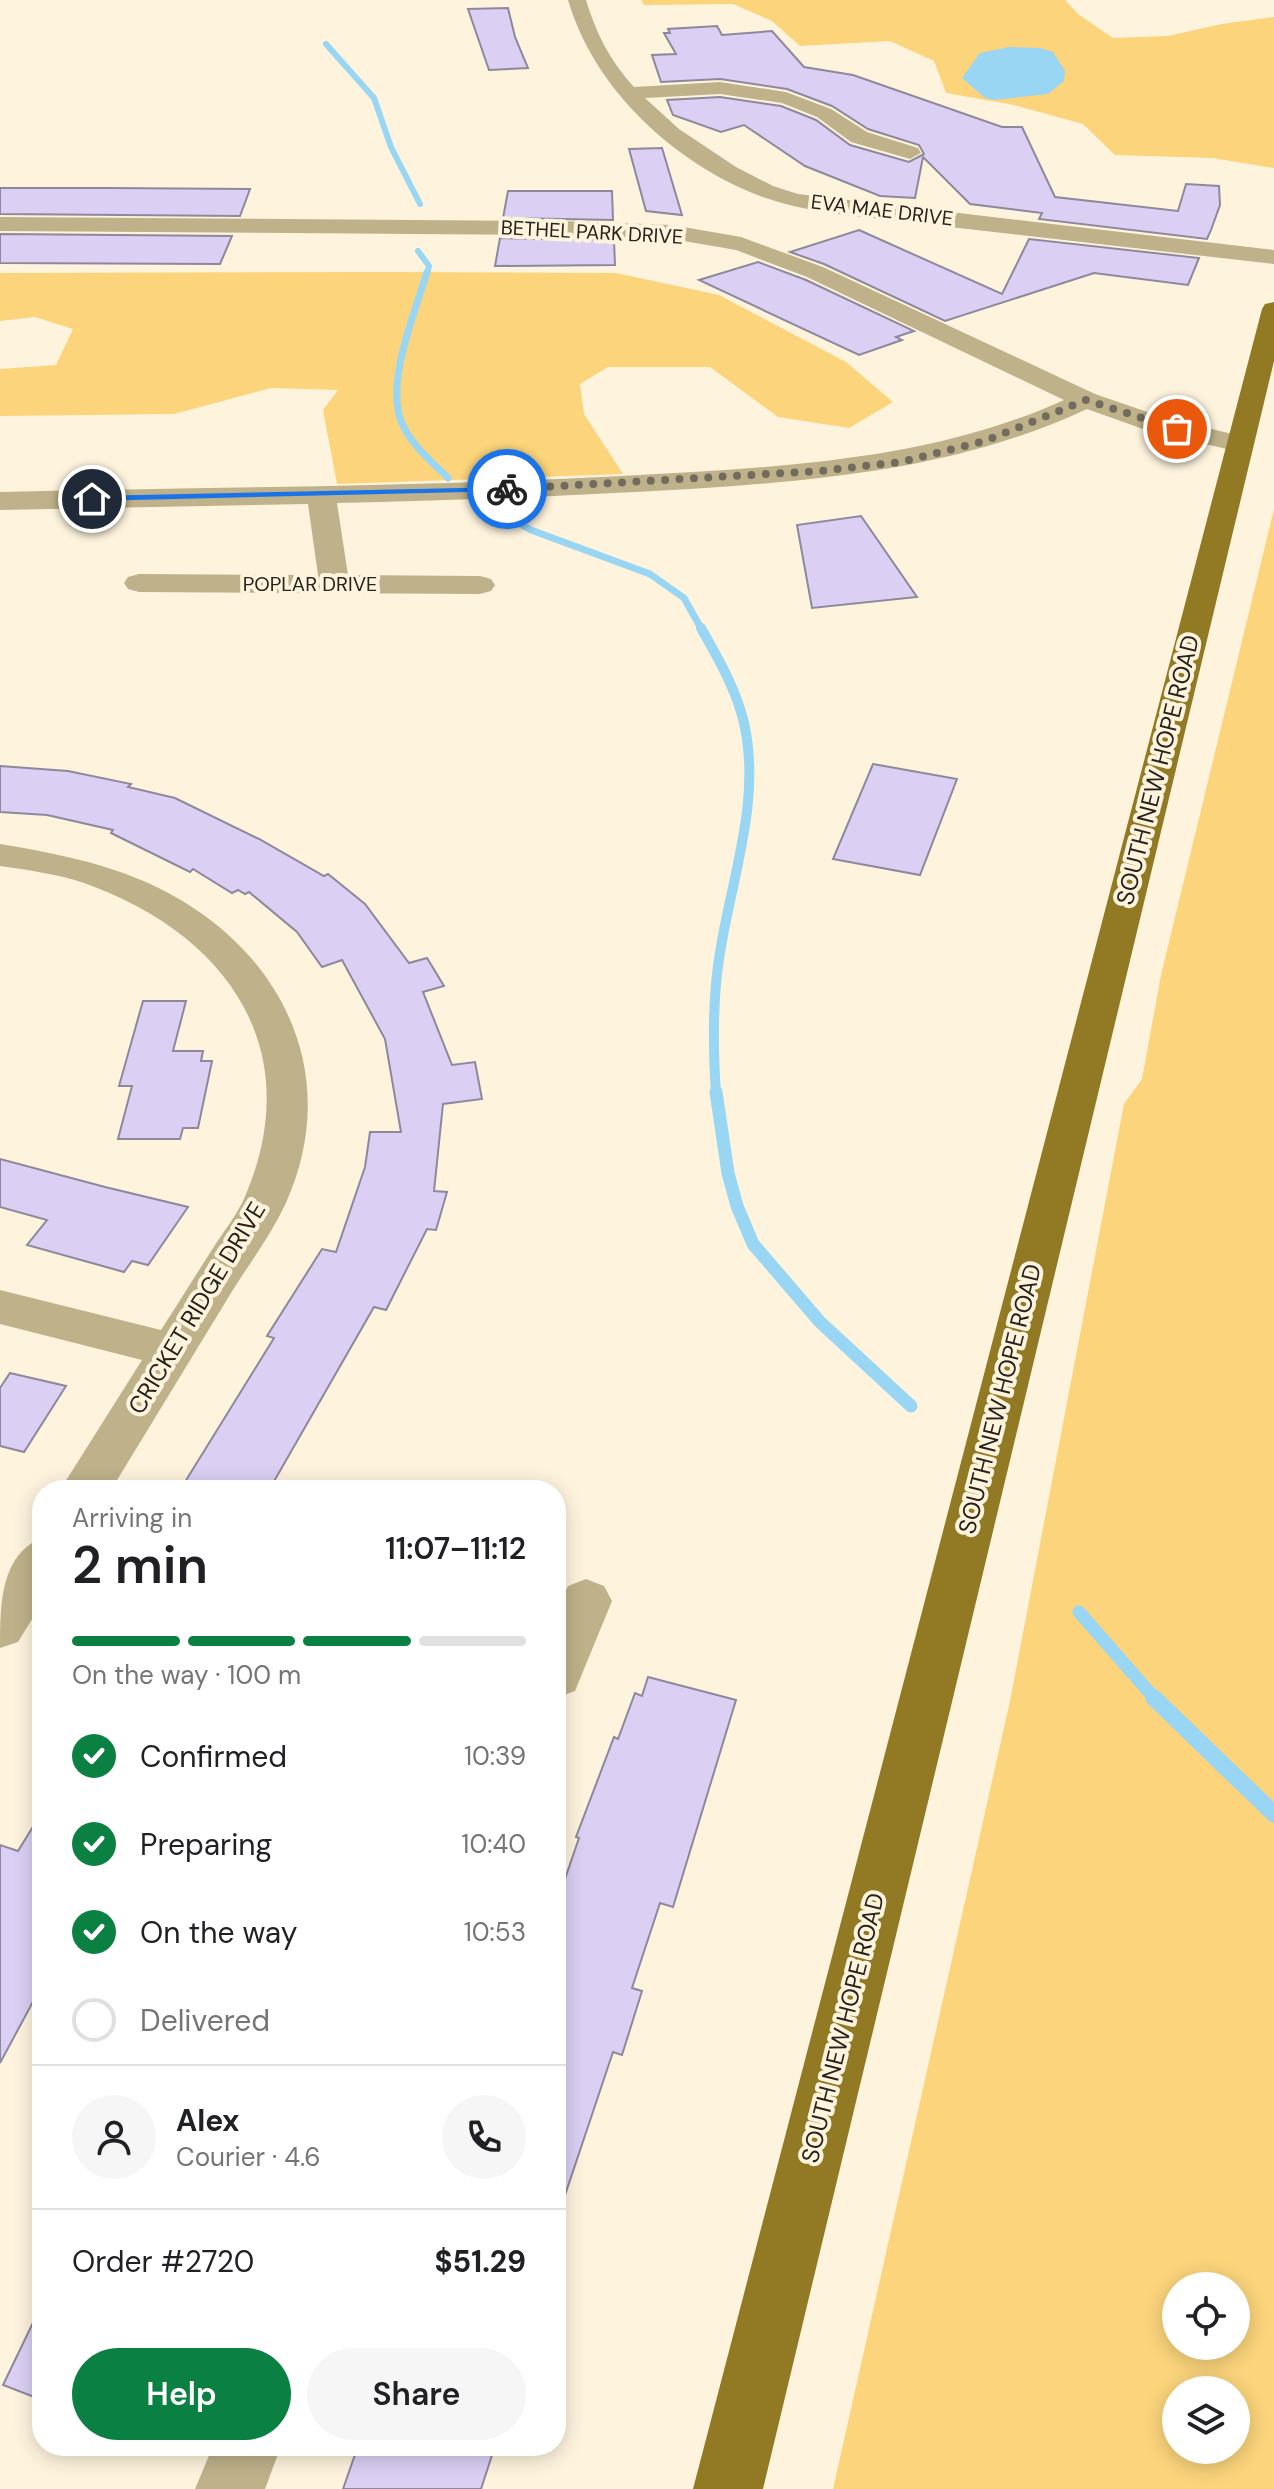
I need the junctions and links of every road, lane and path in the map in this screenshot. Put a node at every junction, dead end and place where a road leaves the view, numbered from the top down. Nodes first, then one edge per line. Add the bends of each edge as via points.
1 (577, 0) edge
2 (628, 93) junction
3 (910, 153) dead end
4 (811, 203) junction
5 (0, 224) edge
6 (741, 244) junction
7 (1274, 257) edge
8 (1274, 309) edge
9 (1086, 400) junction
10 (1239, 444) junction
11 (321, 493) junction
12 (0, 501) edge
13 (139, 583) dead end
14 (334, 584) junction
15 (480, 585) dead end
16 (0, 855) edge
17 (0, 1307) edge
18 (173, 1350) junction
19 (91, 1480) edge
20 (32, 1575) edge
21 (586, 1601) dead end
22 (0, 1626) edge
23 (566, 1650) edge
24 (243, 2456) edge
25 (230, 2489) edge
26 (728, 2489) edge

1 - 2 street, EVA MAE DRIVE via 592,46
2 - 3 street via 708,88 786,98 824,113 859,137
2 - 4 street, EVA MAE DRIVE via 709,158 755,186
4 - 6 street
4 - 7 street, EVA MAE DRIVE
5 - 6 street, BETHEL PARK DRIVE via 562,228 672,232
6 - 9 street, BETHEL PARK DRIVE via 815,272
8 - 10 main road, SOUTH NEW HOPE ROAD
9 - 10 street, BETHEL PARK DRIVE
9 - 11 street via 956,450 874,465 565,488
10 - 26 main road, SOUTH NEW HOPE ROAD
11 - 12 street
11 - 14 street
13 - 14 street, POPLAR DRIVE
14 - 15 street, POPLAR DRIVE
16 - 18 street, CRICKET RIDGE DRIVE via 95,875 143,895 190,924 243,970 283,1047 289,1083 286,1124 263,1205
17 - 18 street
18 - 19 street, CRICKET RIDGE DRIVE
20 - 22 street
21 - 23 street
24 - 25 street

